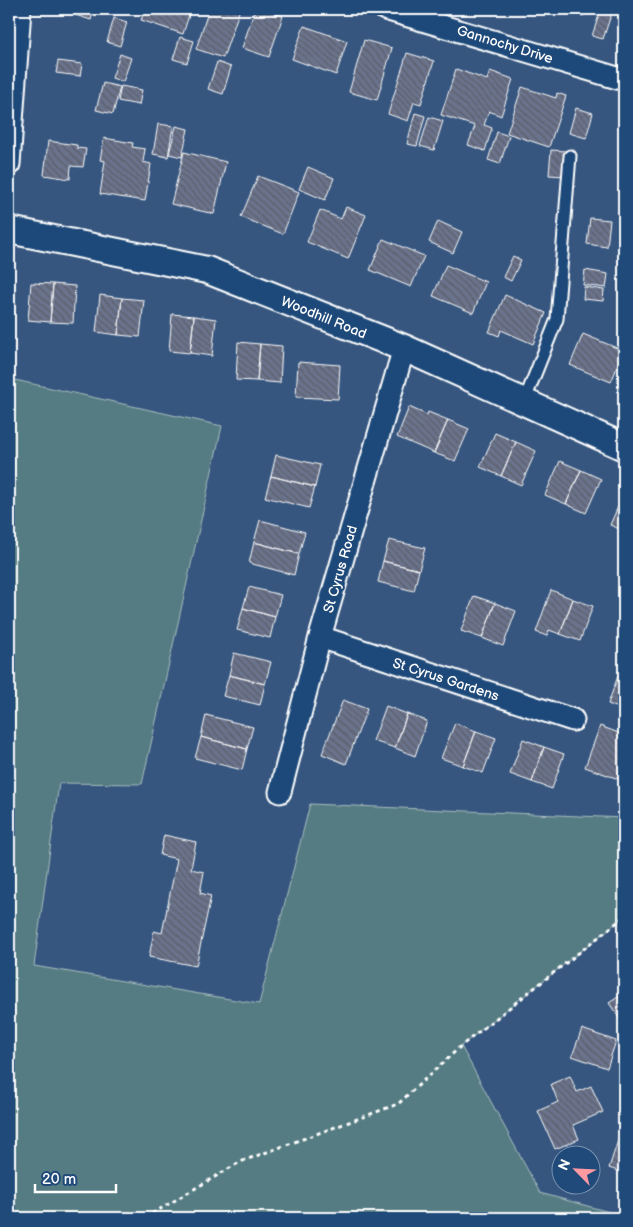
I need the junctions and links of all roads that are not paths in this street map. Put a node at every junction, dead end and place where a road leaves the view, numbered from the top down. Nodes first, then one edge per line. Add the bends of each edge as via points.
1 (20, 9) edge
2 (385, 9) edge
3 (624, 80) edge
4 (570, 156) dead end
5 (9, 164) edge
6 (9, 230) edge
7 (404, 348) junction
8 (524, 402) junction
9 (624, 447) edge
10 (320, 637) junction
11 (573, 720) dead end
12 (280, 792) dead end

1 - 5 street
2 - 3 street, Gannochy Drive
4 - 8 lane via 557,320
6 - 7 street, Woodhill Road via 207,270
7 - 8 street, Woodhill Road
7 - 10 street, St Cyrus Road
8 - 9 street, Woodhill Road
10 - 11 street, St Cyrus Gardens
10 - 12 street, St Cyrus Road

